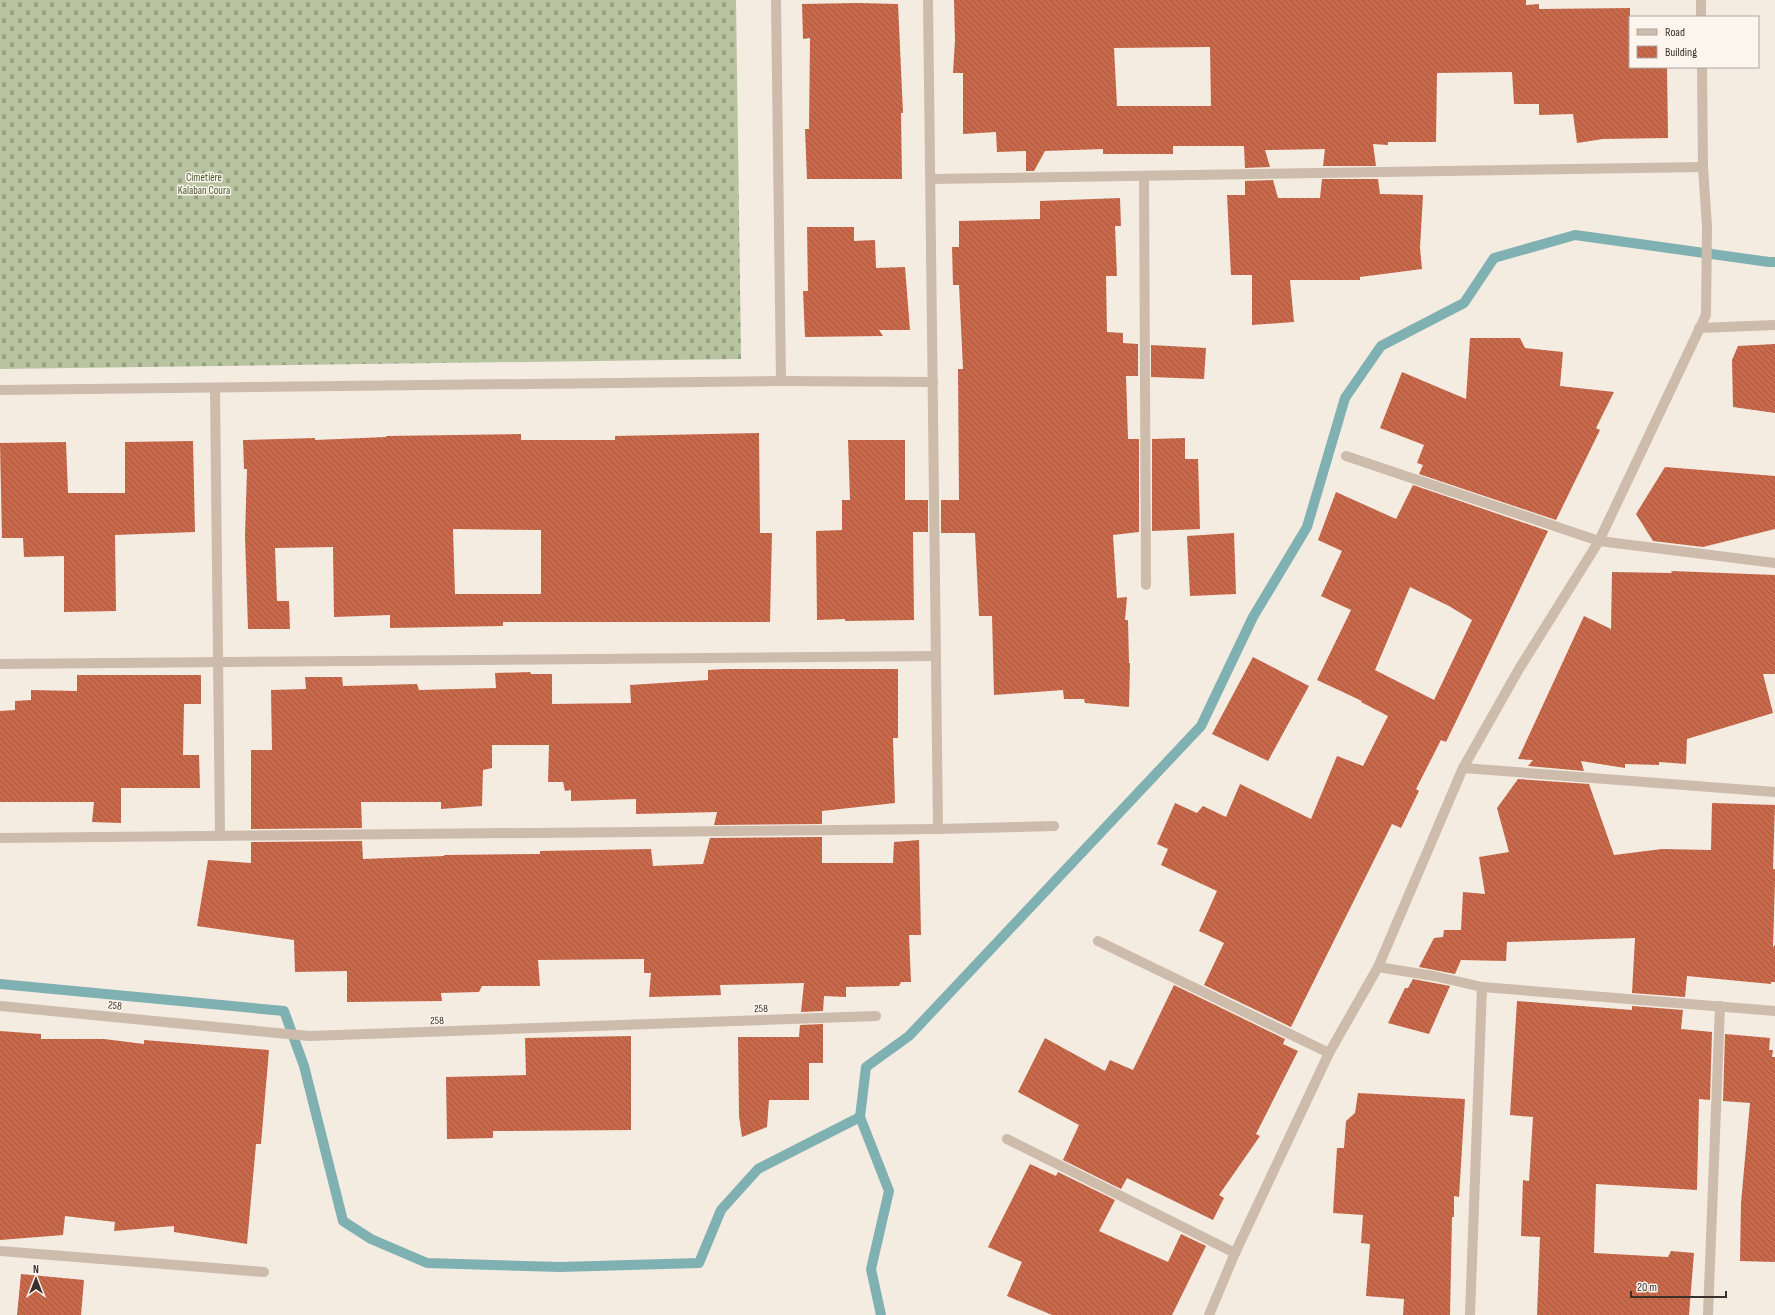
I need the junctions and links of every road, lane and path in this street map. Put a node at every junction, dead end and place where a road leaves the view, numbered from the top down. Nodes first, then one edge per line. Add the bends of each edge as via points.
1 (776, 0) edge
2 (928, 0) edge
3 (1701, 0) edge
4 (1702, 16) edge
5 (1702, 68) edge
6 (1703, 167) junction
7 (1144, 176) junction
8 (931, 179) junction
9 (1775, 325) edge
10 (1700, 328) junction
11 (781, 381) junction
12 (933, 382) junction
13 (215, 388) junction
14 (0, 390) edge
15 (1346, 456) dead end
16 (1599, 541) junction
17 (1775, 563) edge
18 (1146, 585) dead end
19 (936, 656) junction
20 (218, 661) junction
21 (0, 664) edge
22 (1463, 768) junction
23 (1775, 792) edge
24 (1054, 826) dead end
25 (938, 829) junction
26 (220, 835) junction
27 (0, 838) edge
28 (1098, 941) dead end
29 (1378, 967) junction
30 (1482, 987) junction
31 (0, 1006) edge
32 (1720, 1006) junction
33 (1775, 1011) edge
34 (876, 1016) dead end
35 (1329, 1053) junction
36 (1007, 1139) dead end
37 (0, 1251) edge
38 (1235, 1254) junction
39 (264, 1272) dead end
40 (1209, 1315) edge
41 (1470, 1315) edge
42 (1708, 1315) edge

1 - 11 street
2 - 8 street
3 - 4 street
5 - 6 street
6 - 7 street
6 - 10 street via 1707,227 1706,315
7 - 8 street
7 - 18 street
8 - 12 street
9 - 10 street
10 - 16 street
11 - 12 street
11 - 13 street
12 - 19 street
13 - 14 street
13 - 20 street
15 - 16 street
16 - 17 street
16 - 22 street via 1518,669
19 - 20 street
19 - 25 street
20 - 21 street
20 - 26 street
22 - 23 street
22 - 29 street
24 - 25 street
25 - 26 street
26 - 27 street
28 - 35 street
29 - 30 street
29 - 35 street
30 - 32 street
30 - 41 street
31 - 34 street, 258 via 309,1036
32 - 33 street
32 - 42 street
35 - 38 street
36 - 38 street
37 - 39 street
38 - 40 street

